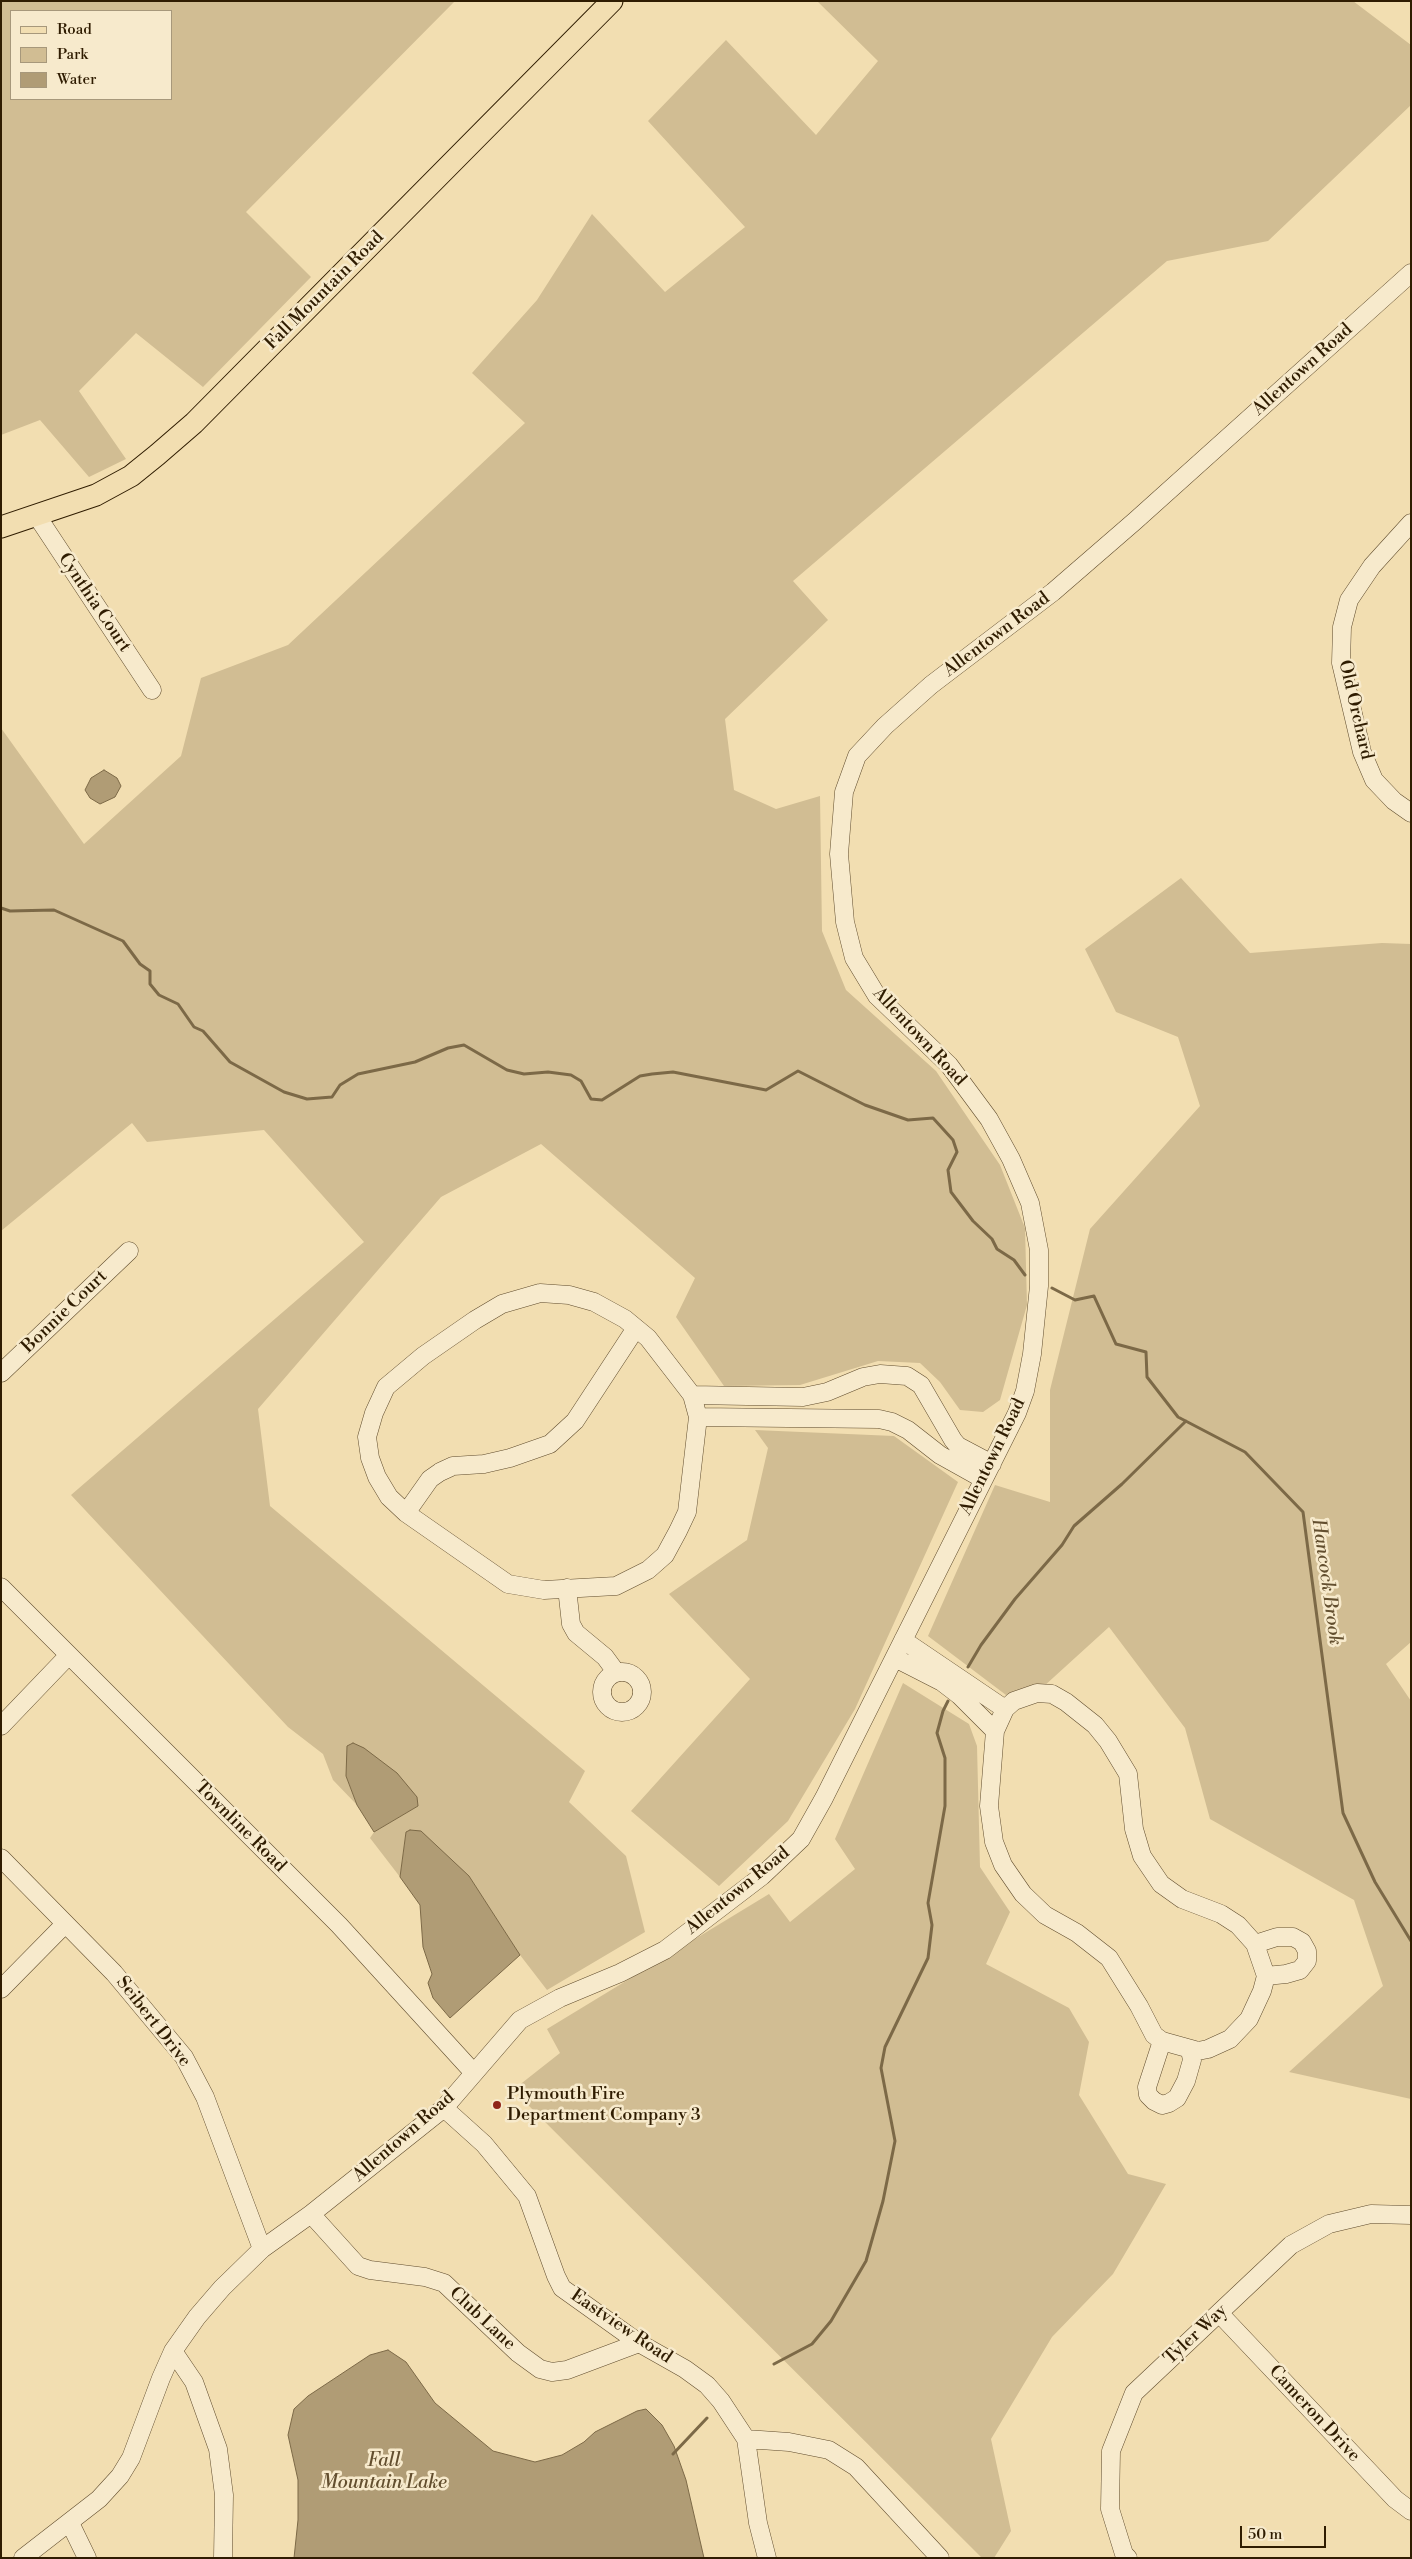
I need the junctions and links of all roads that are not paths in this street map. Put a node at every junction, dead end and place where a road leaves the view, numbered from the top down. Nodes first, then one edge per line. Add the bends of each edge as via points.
1 (612, 1) edge
2 (1411, 273) edge
3 (37, 516) junction
4 (1411, 523) edge
5 (1, 527) edge
6 (152, 690) dead end
7 (1411, 813) edge
8 (129, 1251) dead end
9 (636, 1328) junction
10 (1, 1373) edge
11 (692, 1395) junction
12 (698, 1417) junction
13 (992, 1464) junction
14 (984, 1479) junction
15 (406, 1513) junction
16 (1, 1587) edge
17 (567, 1588) junction
18 (903, 1640) junction
19 (68, 1656) junction
20 (895, 1658) junction
21 (616, 1672) dead end
22 (1005, 1709) junction
23 (1, 1726) edge
24 (995, 1731) junction
25 (1, 1858) edge
26 (65, 1924) junction
27 (1256, 1944) junction
28 (1266, 1976) junction
29 (1, 1989) edge
30 (1162, 2042) junction
31 (1190, 2050) junction
32 (474, 2072) junction
33 (444, 2108) junction
34 (311, 2214) junction
35 (1411, 2215) edge
36 (262, 2249) junction
37 (1220, 2314) junction
38 (638, 2343) junction
39 (173, 2351) junction
40 (746, 2439) junction
41 (1411, 2512) edge
42 (70, 2523) junction
43 (24, 2558) edge
44 (88, 2558) edge
45 (223, 2558) edge
46 (767, 2558) edge
47 (940, 2558) edge
48 (1128, 2558) edge

1 - 3 main road, Fall Mountain Road via 194,423 131,476 96,495
2 - 13 street, Allentown Road via 1053,592 931,685 885,726 857,756 844,792 839,854 845,922 854,958 877,996 926,1041 966,1086 989,1119 1011,1159 1036,1224 1039,1286 1032,1354 1025,1391
3 - 5 main road, Fall Mountain Road
3 - 6 street, Cynthia Court
4 - 7 street, Old Orchard via 1372,566 1349,600 1342,627 1342,663 1362,752 1374,780
8 - 10 street, Bonnie Court
9 - 11 street via 648,1338
9 - 15 street via 575,1421 550,1444 510,1458 453,1466 440,1472 420,1492
9 - 15 street via 594,1302 569,1295 540,1293 502,1304 424,1356 386,1386 368,1437 370,1458 389,1497
11 - 12 street
11 - 13 street via 788,1398 827,1392 863,1377 880,1374 908,1376 921,1385 953,1440
12 - 14 street via 878,1419 908,1430 940,1455
12 - 17 street via 687,1512 665,1555 648,1570 616,1586
13 - 14 street, Allentown Road
14 - 18 street, Allentown Road
15 - 17 street via 508,1584 544,1590
16 - 19 street, Townline Road
17 - 21 street via 570,1624
18 - 20 street, Allentown Road
18 - 22 street
19 - 23 street
19 - 32 street, Townline Road via 339,1925
20 - 24 street via 942,1682
20 - 32 street, Allentown Road via 801,1839 762,1876 664,1950 520,2020
22 - 24 street
22 - 27 street via 1025,1696 1052,1694 1095,1724 1128,1774 1134,1829 1142,1856 1154,1874 1182,1899 1221,1914 1238,1925
24 - 30 street via 989,1806 994,1842 1003,1865 1023,1894 1045,1916 1077,1934 1109,1958 1154,2035
25 - 26 street, Seibert Drive
26 - 29 street
26 - 36 street, Seibert Drive via 143,2005 184,2056 204,2097
27 - 28 street
27 - 28 street via 1277,1937 1294,1937 1307,1951 1307,1961 1300,1970
28 - 31 street via 1249,2019 1230,2039 1208,2049
30 - 31 street
30 - 31 street via 1147,2087 1154,2102 1169,2103 1177,2098 1192,2060
32 - 33 street, Allentown Road
33 - 34 street, Allentown Road
33 - 38 street, Eastview Road via 484,2144 526,2196 562,2288
34 - 36 street, Allentown Road
34 - 38 street, Club Lane via 358,2266 444,2283 518,2353 540,2369 552,2372 566,2370
35 - 37 street, Tyler Way via 1371,2214 1329,2224 1291,2245
36 - 39 street, Allentown Road via 222,2288
37 - 41 street, Cameron Drive
37 - 48 street, Tyler Way via 1134,2392 1110,2451 1110,2509
38 - 40 street, Eastview Road via 707,2385
39 - 42 street, Allentown Road via 126,2467 99,2499
39 - 45 street via 194,2382 218,2449 224,2495
40 - 46 street, Eastview Road via 758,2523
40 - 47 street via 789,2442 830,2450 856,2467
42 - 43 street, Allentown Road
42 - 44 street

